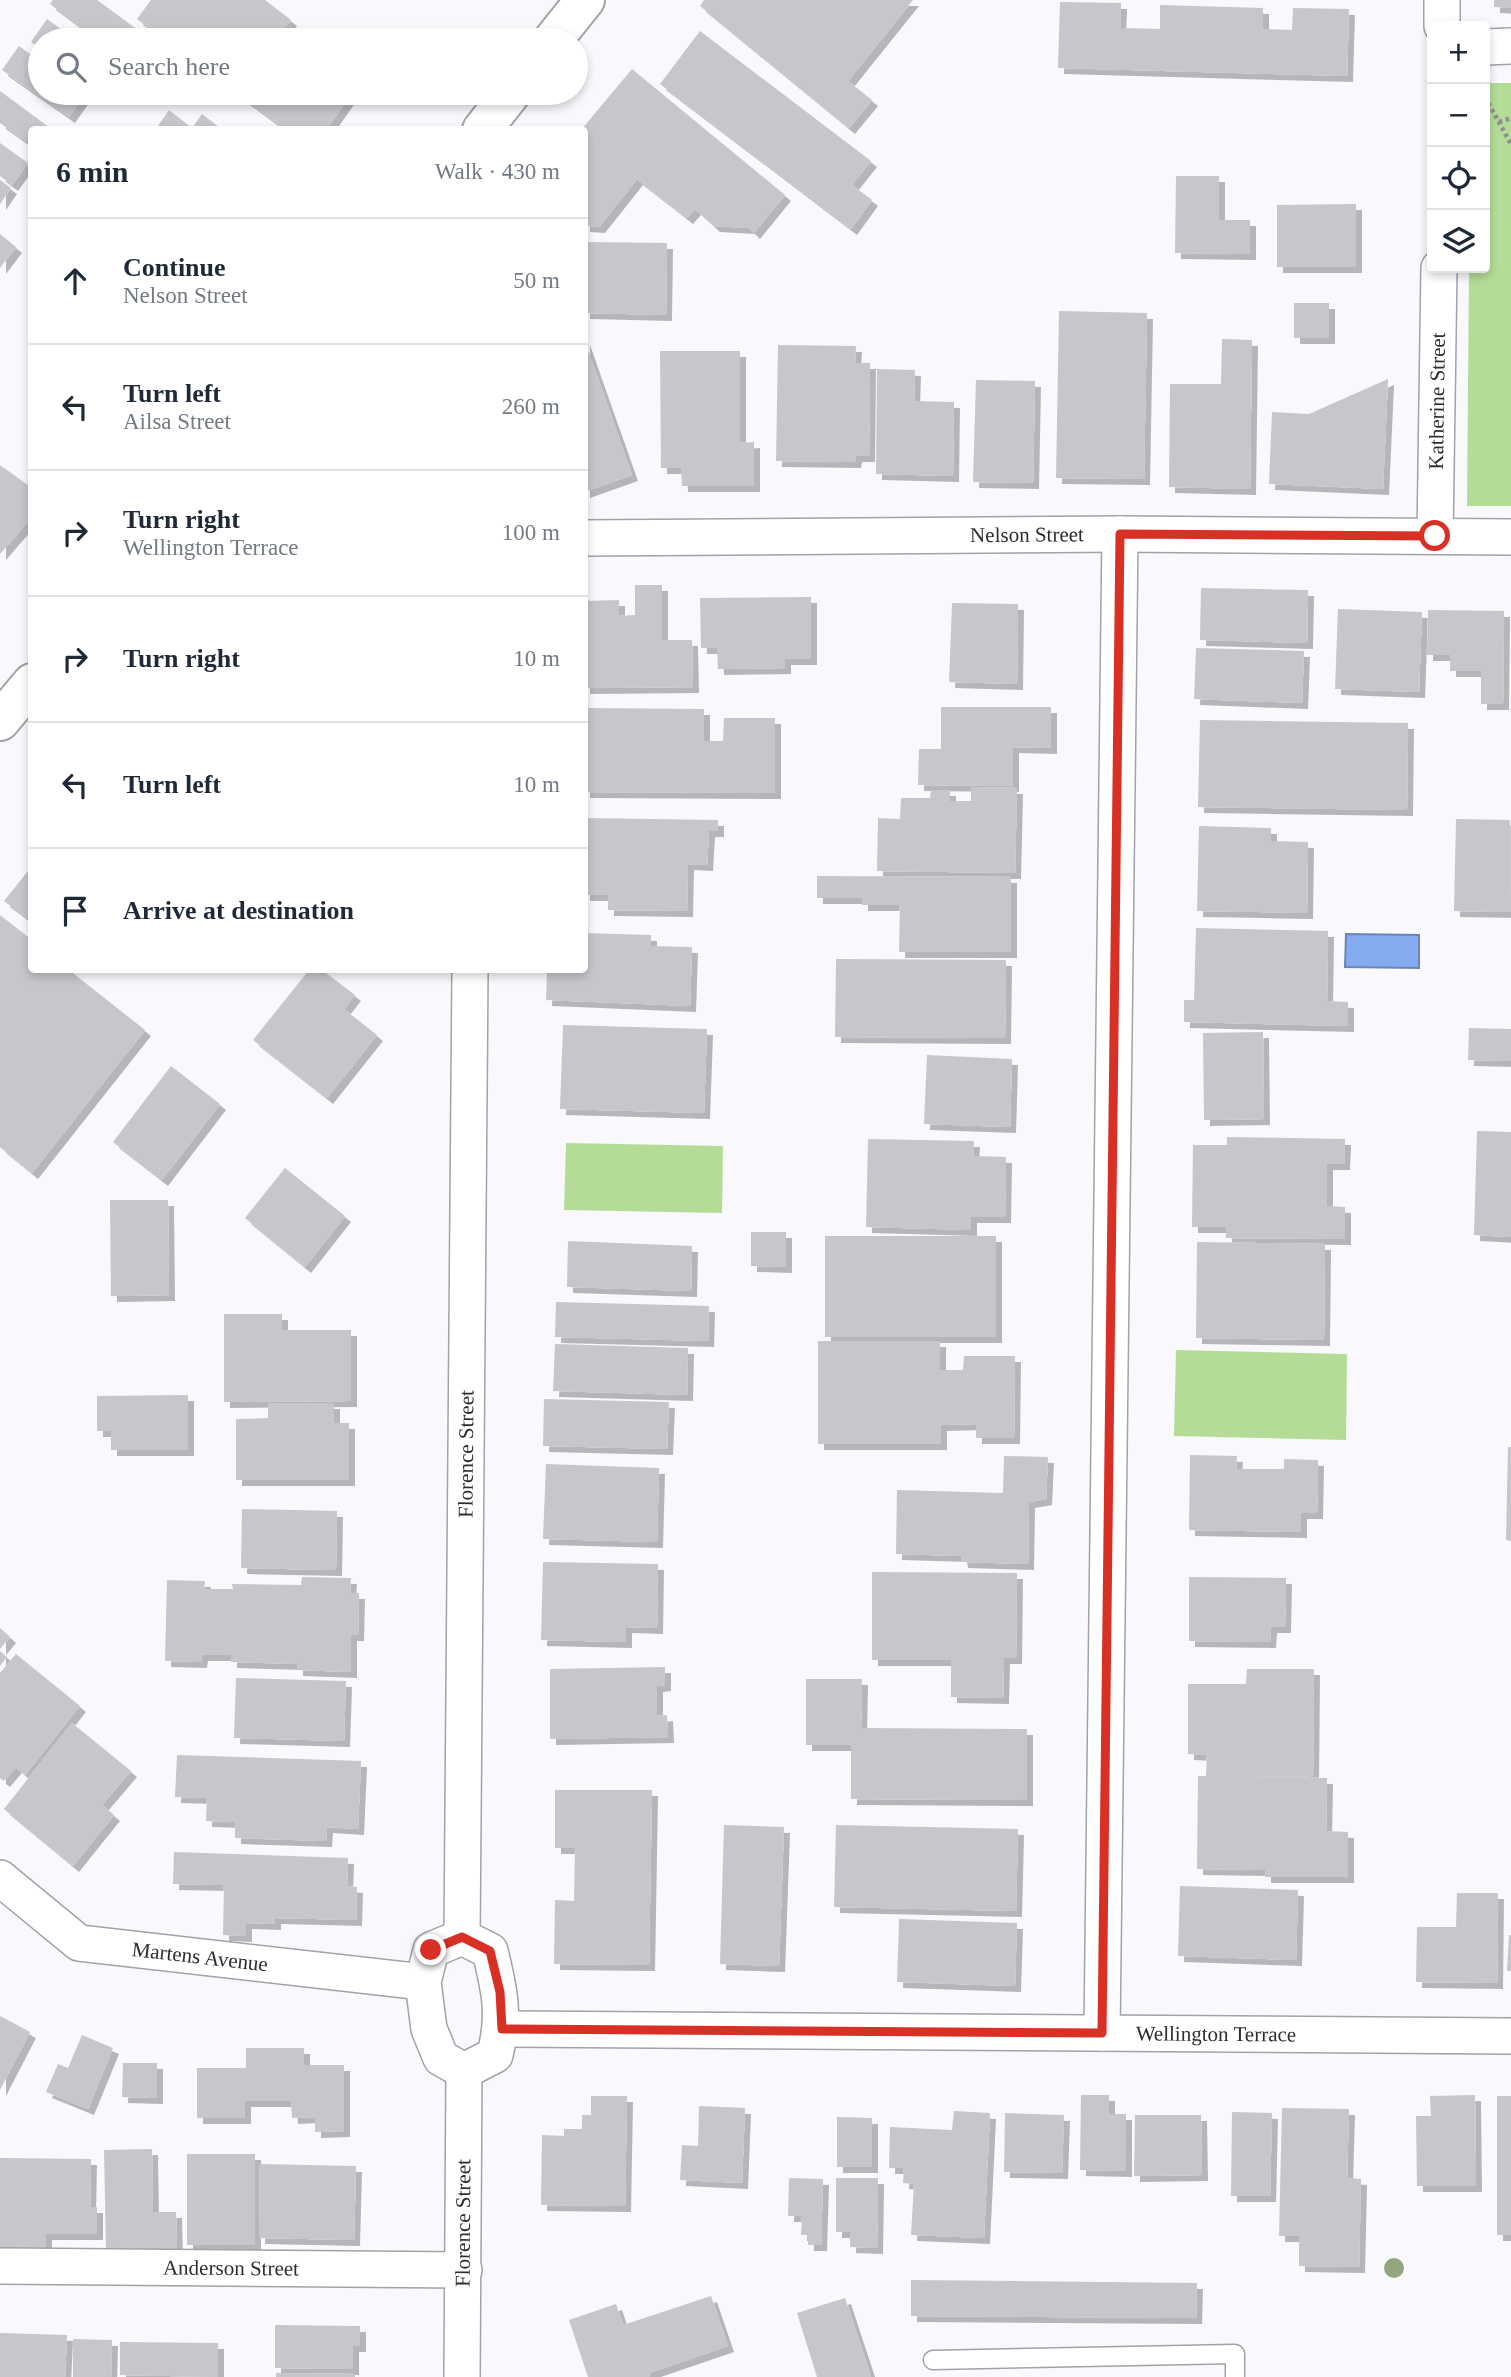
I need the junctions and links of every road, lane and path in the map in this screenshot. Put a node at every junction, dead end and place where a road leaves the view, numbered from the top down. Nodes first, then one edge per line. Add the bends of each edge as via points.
1 (585, 0) edge
2 (1442, 0) edge
3 (1442, 21) edge
4 (563, 28) edge
5 (1511, 46) edge
6 (1490, 47) edge
7 (502, 105) edge
8 (1490, 106) edge
9 (1511, 118) edge
10 (1499, 122) junction
11 (485, 126) edge
12 (1511, 144) edge
13 (1439, 273) edge
14 (1120, 534) junction
15 (1435, 536) junction
16 (1511, 537) edge
17 (588, 538) edge
18 (28, 688) edge
19 (0, 721) edge
20 (470, 973) edge
21 (0, 1878) edge
22 (462, 1937) junction
23 (423, 1982) junction
24 (502, 2029) junction
25 (1102, 2033) junction
26 (1511, 2036) edge
27 (464, 2071) junction
28 (0, 2266) edge
29 (464, 2270) junction
30 (933, 2360) dead end
31 (462, 2377) edge
32 (1234, 2377) edge

1 - 4 highway
2 - 3 street
5 - 6 street
7 - 11 highway
8 - 10 path
9 - 10 path
10 - 12 path
13 - 15 street, Katherine Street
14 - 15 street, Nelson Street
14 - 17 street, Nelson Street
14 - 25 street
15 - 16 street, Nelson Street
18 - 19 highway
20 - 22 street, Florence Street
21 - 23 street, Martens Avenue via 79,1943
22 - 23 street via 431,1950
22 - 24 street via 490,1951 500,1992
23 - 27 street via 429,2029 441,2058
24 - 25 street, Wellington Terrace
24 - 27 street via 495,2055
25 - 26 street, Wellington Terrace
27 - 29 street, Florence Street
28 - 29 street, Anderson Street
29 - 31 street, Florence Street
30 - 32 lane via 1235,2354

